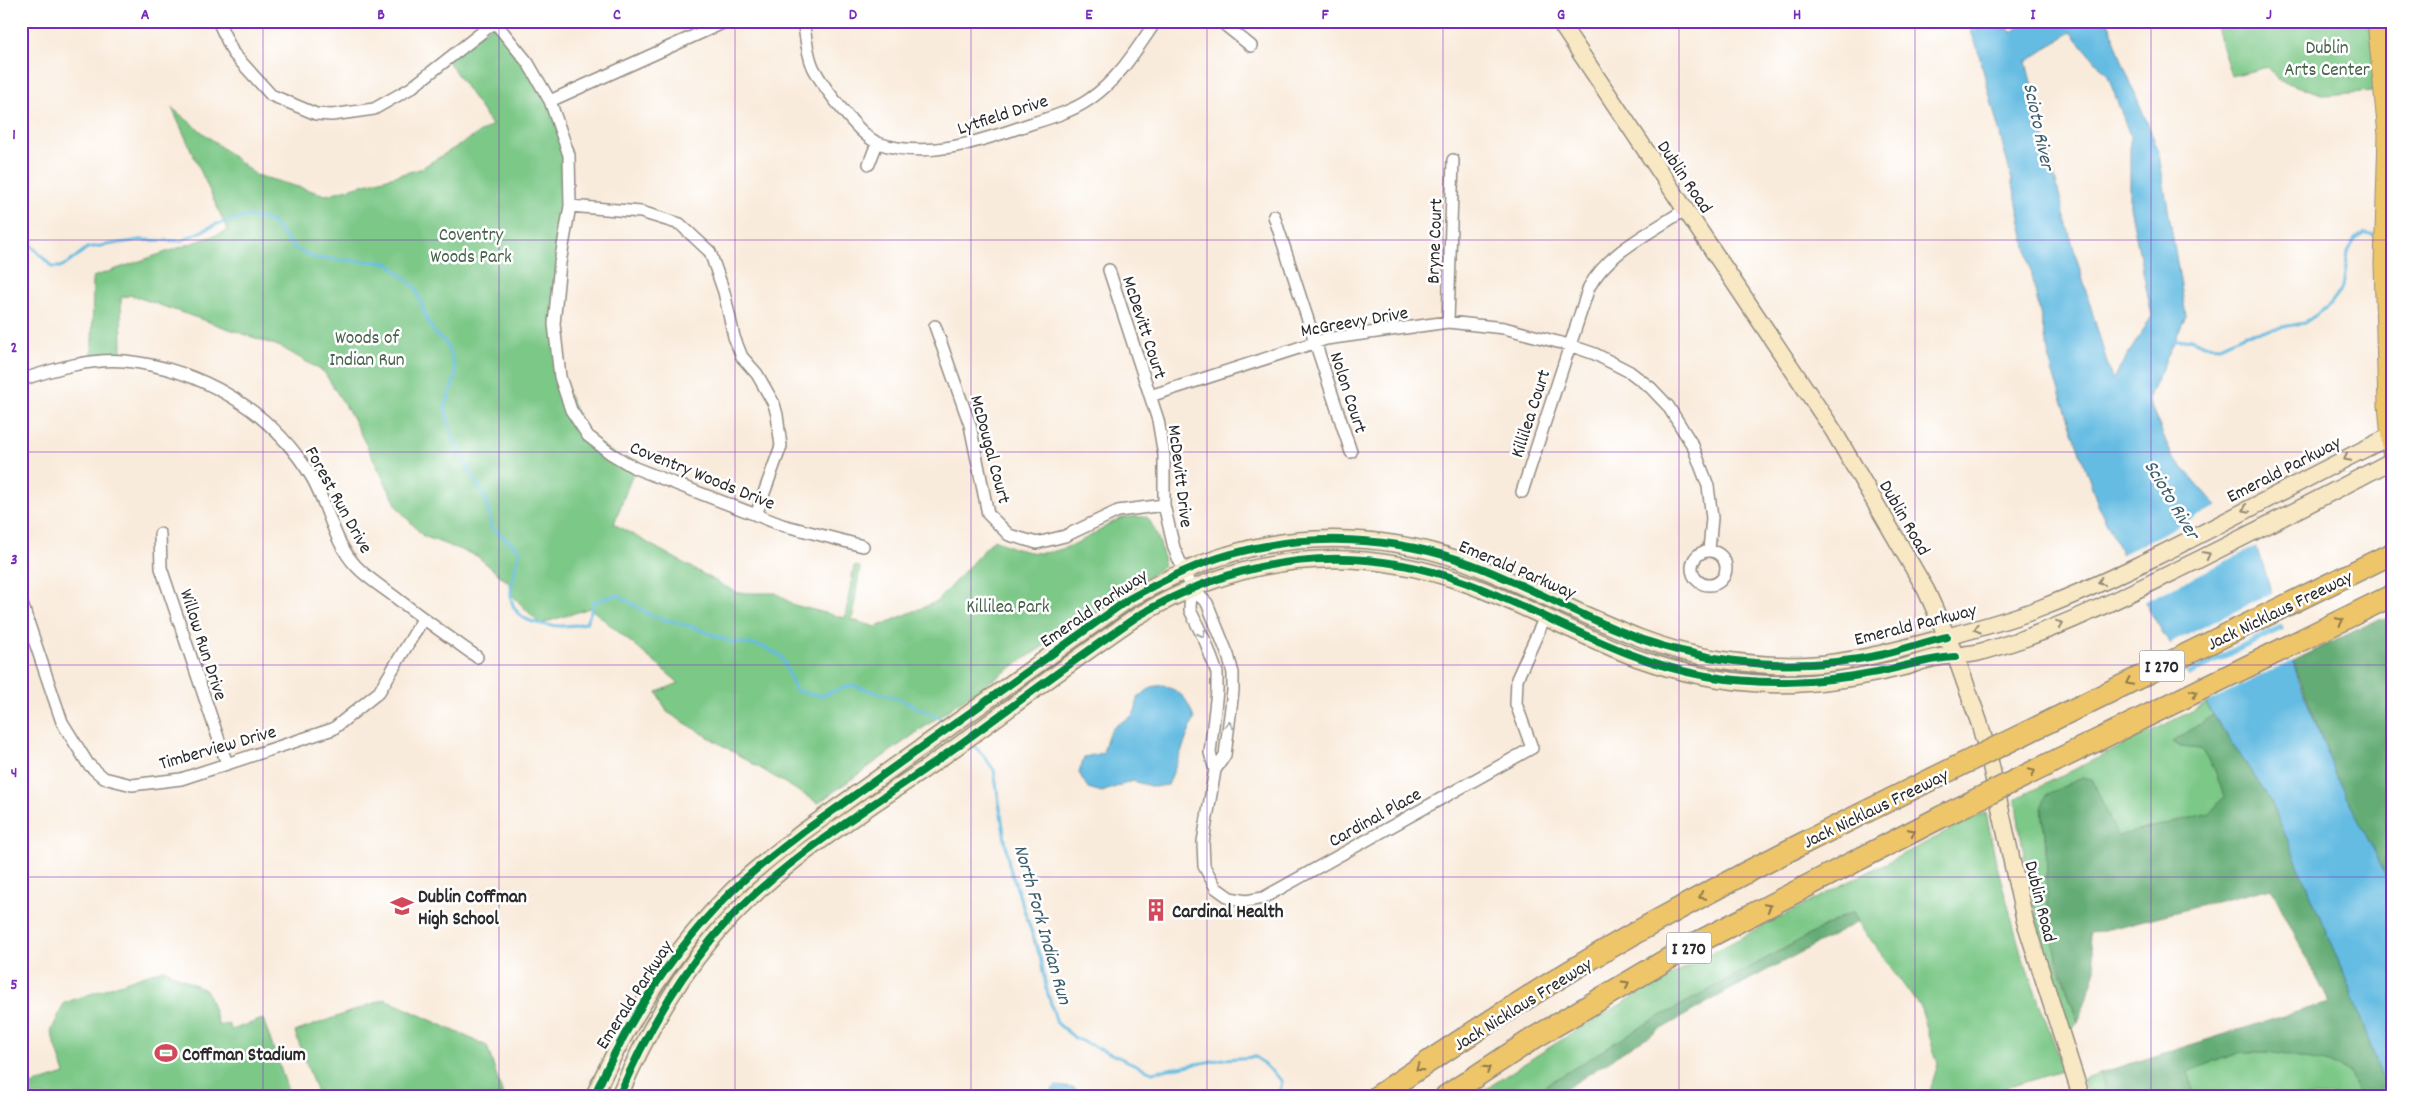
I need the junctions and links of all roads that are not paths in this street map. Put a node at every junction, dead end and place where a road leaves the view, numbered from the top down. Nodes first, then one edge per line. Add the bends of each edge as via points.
1 (218, 21) edge
2 (727, 21) edge
3 (803, 21) edge
4 (1156, 21) edge
5 (1220, 21) edge
6 (1559, 21) edge
7 (2377, 21) edge
8 (495, 22) edge
9 (1251, 46) dead end
10 (550, 101) junction
11 (877, 143) junction
12 (1454, 160) dead end
13 (869, 164) dead end
14 (570, 206) junction
15 (1684, 210) junction
16 (1274, 216) dead end
17 (1110, 270) dead end
18 (1448, 322) junction
19 (935, 326) dead end
20 (1316, 342) junction
21 (1569, 345) junction
22 (21, 380) edge
23 (1150, 396) junction
24 (2392, 435) edge
25 (1351, 452) dead end
26 (2393, 460) edge
27 (1522, 492) dead end
28 (1164, 505) junction
29 (756, 515) junction
30 (160, 534) dead end
31 (863, 546) dead end
32 (1709, 550) dead end
33 (2393, 553) edge
34 (1184, 572) junction
35 (1191, 588) junction
36 (2393, 595) edge
37 (21, 601) edge
38 (1545, 617) junction
39 (423, 619) junction
40 (1946, 636) junction
41 (477, 657) dead end
42 (1956, 657) junction
43 (227, 764) junction
44 (1215, 770) junction
45 (594, 1096) edge
46 (619, 1096) edge
47 (1378, 1096) edge
48 (1446, 1096) edge
49 (2081, 1096) edge

1 - 8 street via 234,53 271,95 316,114 332,115 374,109 411,88
2 - 10 street
3 - 11 street, Lytfield Drive via 813,68 851,121
4 - 11 street, Lytfield Drive via 1123,71 1090,100 1050,118 974,144 940,149 909,149
5 - 9 street
6 - 15 main road, Dublin Road
7 - 24 main road via 2388,135 2384,264
8 - 10 street, Coventry Woods Drive via 528,63
10 - 14 street, Coventry Woods Drive via 569,156
11 - 13 street
12 - 18 street, Bryne Court
14 - 29 street, Coventry Woods Drive via 554,324 560,377 571,410 588,436 635,468
14 - 29 street via 641,212 680,224 710,252 742,357 757,374 777,415 781,446
15 - 21 street, Killilea Court via 1603,266 1584,297
15 - 40 main road, Dublin Road via 1834,430 1926,590
16 - 20 street, Nolon Court
17 - 23 street, McDevitt Court
18 - 20 street, McGreevy Drive
18 - 21 street, McGreevy Drive via 1504,328
19 - 28 street, McDougal Court via 970,425 988,514 1009,534 1036,543 1065,536 1118,511
20 - 23 street, McGreevy Drive
20 - 25 street, Nolon Court
21 - 27 street, Killilea Court
21 - 32 street, McGreevy Drive via 1630,372 1668,406 1693,446 1708,486 1712,518
22 - 39 street, Forest Run Drive via 67,366 124,361 179,372 212,385 255,411 297,454 326,505 342,547 356,566
23 - 28 street, McDevitt Drive via 1164,455
24 - 26 main road
24 -> 40 main road, Emerald Parkway via 2104,581 2008,620
42 -> 26 main road, Emerald Parkway via 2014,641 2120,598
28 - 34 street, McDevitt Drive via 1174,548
29 - 31 street, Coventry Woods Drive
30 - 43 street, Willow Run Drive via 161,568
33 -> 47 highway, Jack Nicklaus Freeway / I 270, bridge via 1799,845 1671,912 1518,1004
34 - 35 street, McDevitt Drive
34 - 40 main road, Emerald Parkway via 1256,547 1285,542 1357,540 1396,544 1472,564 1642,639 1712,657 1806,665 1880,655
34 - 45 main road, Emerald Parkway via 1129,599 802,832 732,890 665,968 612,1055
35 - 38 main road, Emerald Parkway via 1236,571 1260,566 1321,559 1358,560 1435,573
35 -> 44 street, Cardinal Place via 1190,610 1217,674 1210,753
44 -> 35 street, Cardinal Place via 1224,755 1233,673 1207,603
35 - 46 main road, Emerald Parkway via 1138,616 812,847 753,897 723,926 670,996 634,1060
48 -> 36 highway, Jack Nicklaus Freeway / I 270, bridge via 1534,1038 1685,950 1941,817
37 - 43 street, Timberview Drive via 62,722 88,764 104,778 132,785 180,779
38 - 42 main road, Emerald Parkway via 1636,657 1672,669 1768,684 1837,680 1935,658
38 - 44 street, Cardinal Place via 1518,679 1516,704 1532,748 1263,898 1246,901 1230,898 1216,888 1204,866 1203,842
39 - 41 street, Forest Run Drive
39 - 43 street, Timberview Drive via 379,692 333,729
40 - 42 main road, Dublin Road
42 - 49 main road, Dublin Road via 1990,757 2025,921

